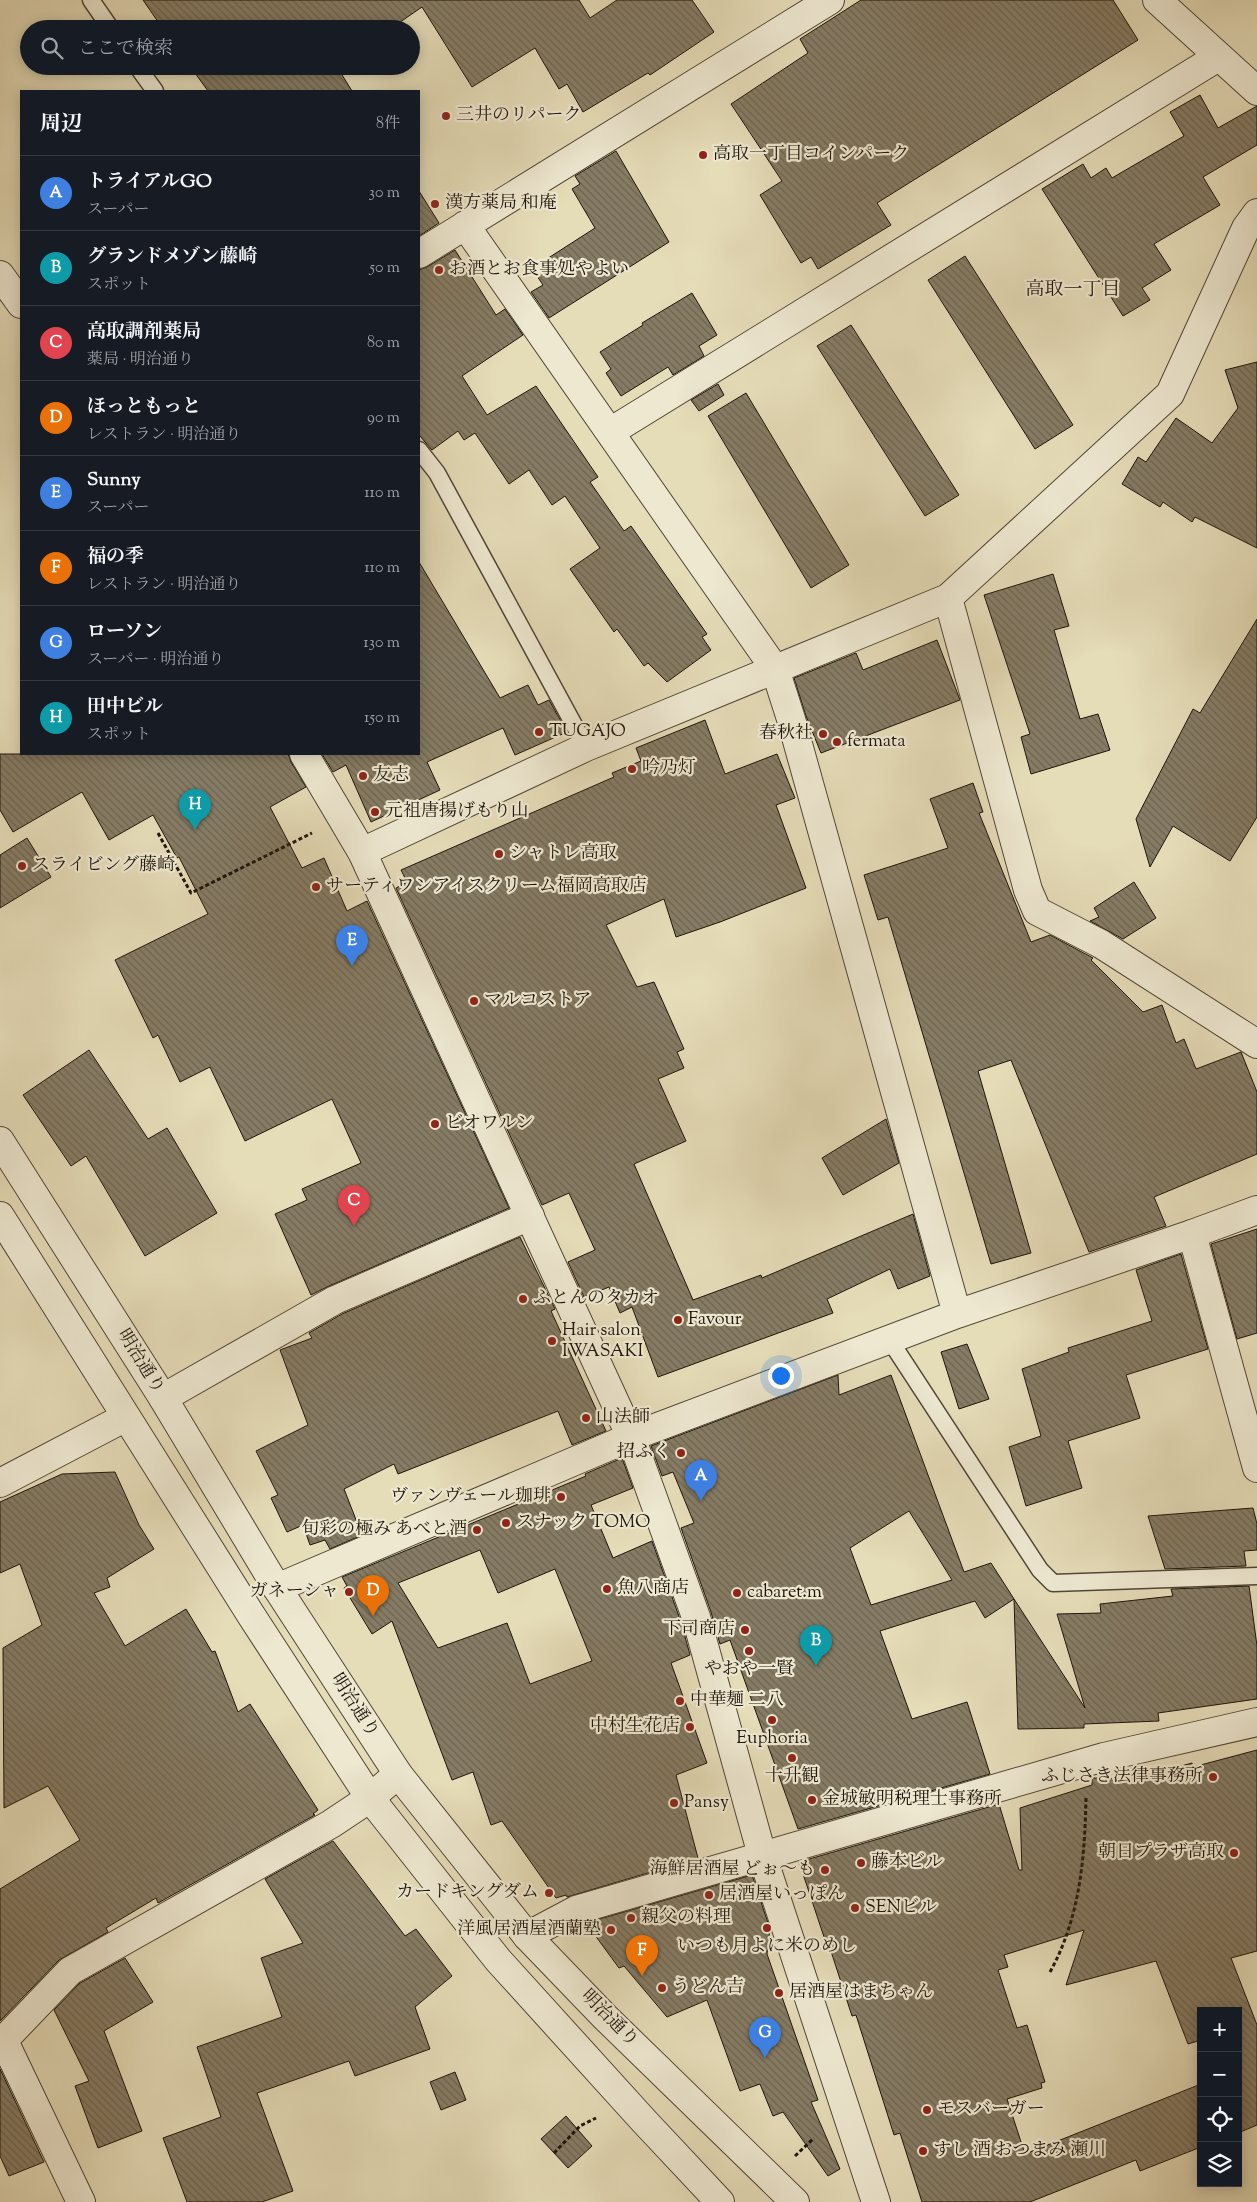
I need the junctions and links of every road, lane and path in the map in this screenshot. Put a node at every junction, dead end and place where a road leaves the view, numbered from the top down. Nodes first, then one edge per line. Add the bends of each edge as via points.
1 (91, 0) edge
2 (830, 0) edge
3 (1157, 0) edge
4 (105, 20) edge
5 (1218, 57) junction
6 (144, 75) edge
7 (154, 90) edge
8 (1257, 91) edge
9 (1257, 213) edge
10 (465, 225) junction
11 (420, 253) edge
12 (0, 275) edge
13 (20, 303) edge
14 (610, 432) junction
15 (420, 451) edge
16 (948, 598) junction
17 (775, 670) junction
18 (586, 747) junction
19 (305, 755) edge
20 (342, 818) junction
21 (158, 833) dead end
22 (362, 852) junction
23 (1257, 1044) edge
24 (0, 1141) edge
25 (1257, 1210) edge
26 (0, 1216) edge
27 (530, 1216) junction
28 (1192, 1234) junction
29 (957, 1314) junction
30 (889, 1339) junction
31 (163, 1398) junction
32 (126, 1417) junction
33 (631, 1437) junction
34 (1257, 1468) edge
35 (0, 1483) edge
36 (1257, 1576) edge
37 (277, 1588) junction
38 (1257, 1722) edge
39 (1086, 1762) junction
40 (398, 1774) junction
41 (370, 1798) junction
42 (762, 1855) junction
43 (527, 1936) junction
44 (1050, 1972) dead end
45 (2, 2043) edge
46 (596, 2118) dead end
47 (814, 2138) dead end
48 (554, 2153) dead end
49 (792, 2159) dead end
50 (81, 2202) edge
51 (720, 2202) edge
52 (795, 2202) edge
53 (876, 2202) edge

1 - 4 lane
2 - 10 street
3 - 5 street
5 - 8 street
5 - 14 street
6 - 7 lane
9 - 16 street via 1246,228 1170,394
10 - 11 street
10 - 14 street
12 - 13 street
14 - 17 street
15 - 18 lane via 437,473
16 - 17 street
16 - 23 street via 1028,890 1037,911 1101,944
17 - 18 street
17 - 29 street
18 - 22 street
19 - 20 street
20 - 21 path via 191,893
20 - 22 street
22 - 27 street
24 - 31 street, 明治通り
25 - 28 street
26 - 32 street, 明治通り
27 - 31 street via 335,1300
27 - 33 street
28 - 29 street
28 - 34 street
29 - 30 street
30 - 33 street
30 - 36 lane via 1040,1570 1053,1583
31 - 37 street, 明治通り
32 - 35 street
32 - 41 street, 明治通り
33 - 37 street
33 - 42 street via 696,1617
37 - 40 street, 明治通り
38 - 39 street
39 - 42 street
39 - 44 path via 1082,1874 1077,1901
40 - 41 street
40 - 43 street, 明治通り
41 - 45 street via 331,1824 70,1971
41 - 51 street, 明治通り via 498,1960
42 - 43 street via 576,1910
42 - 53 street
43 - 52 street, 明治通り
45 - 50 street
46 - 48 path via 580,2126
47 - 49 path

